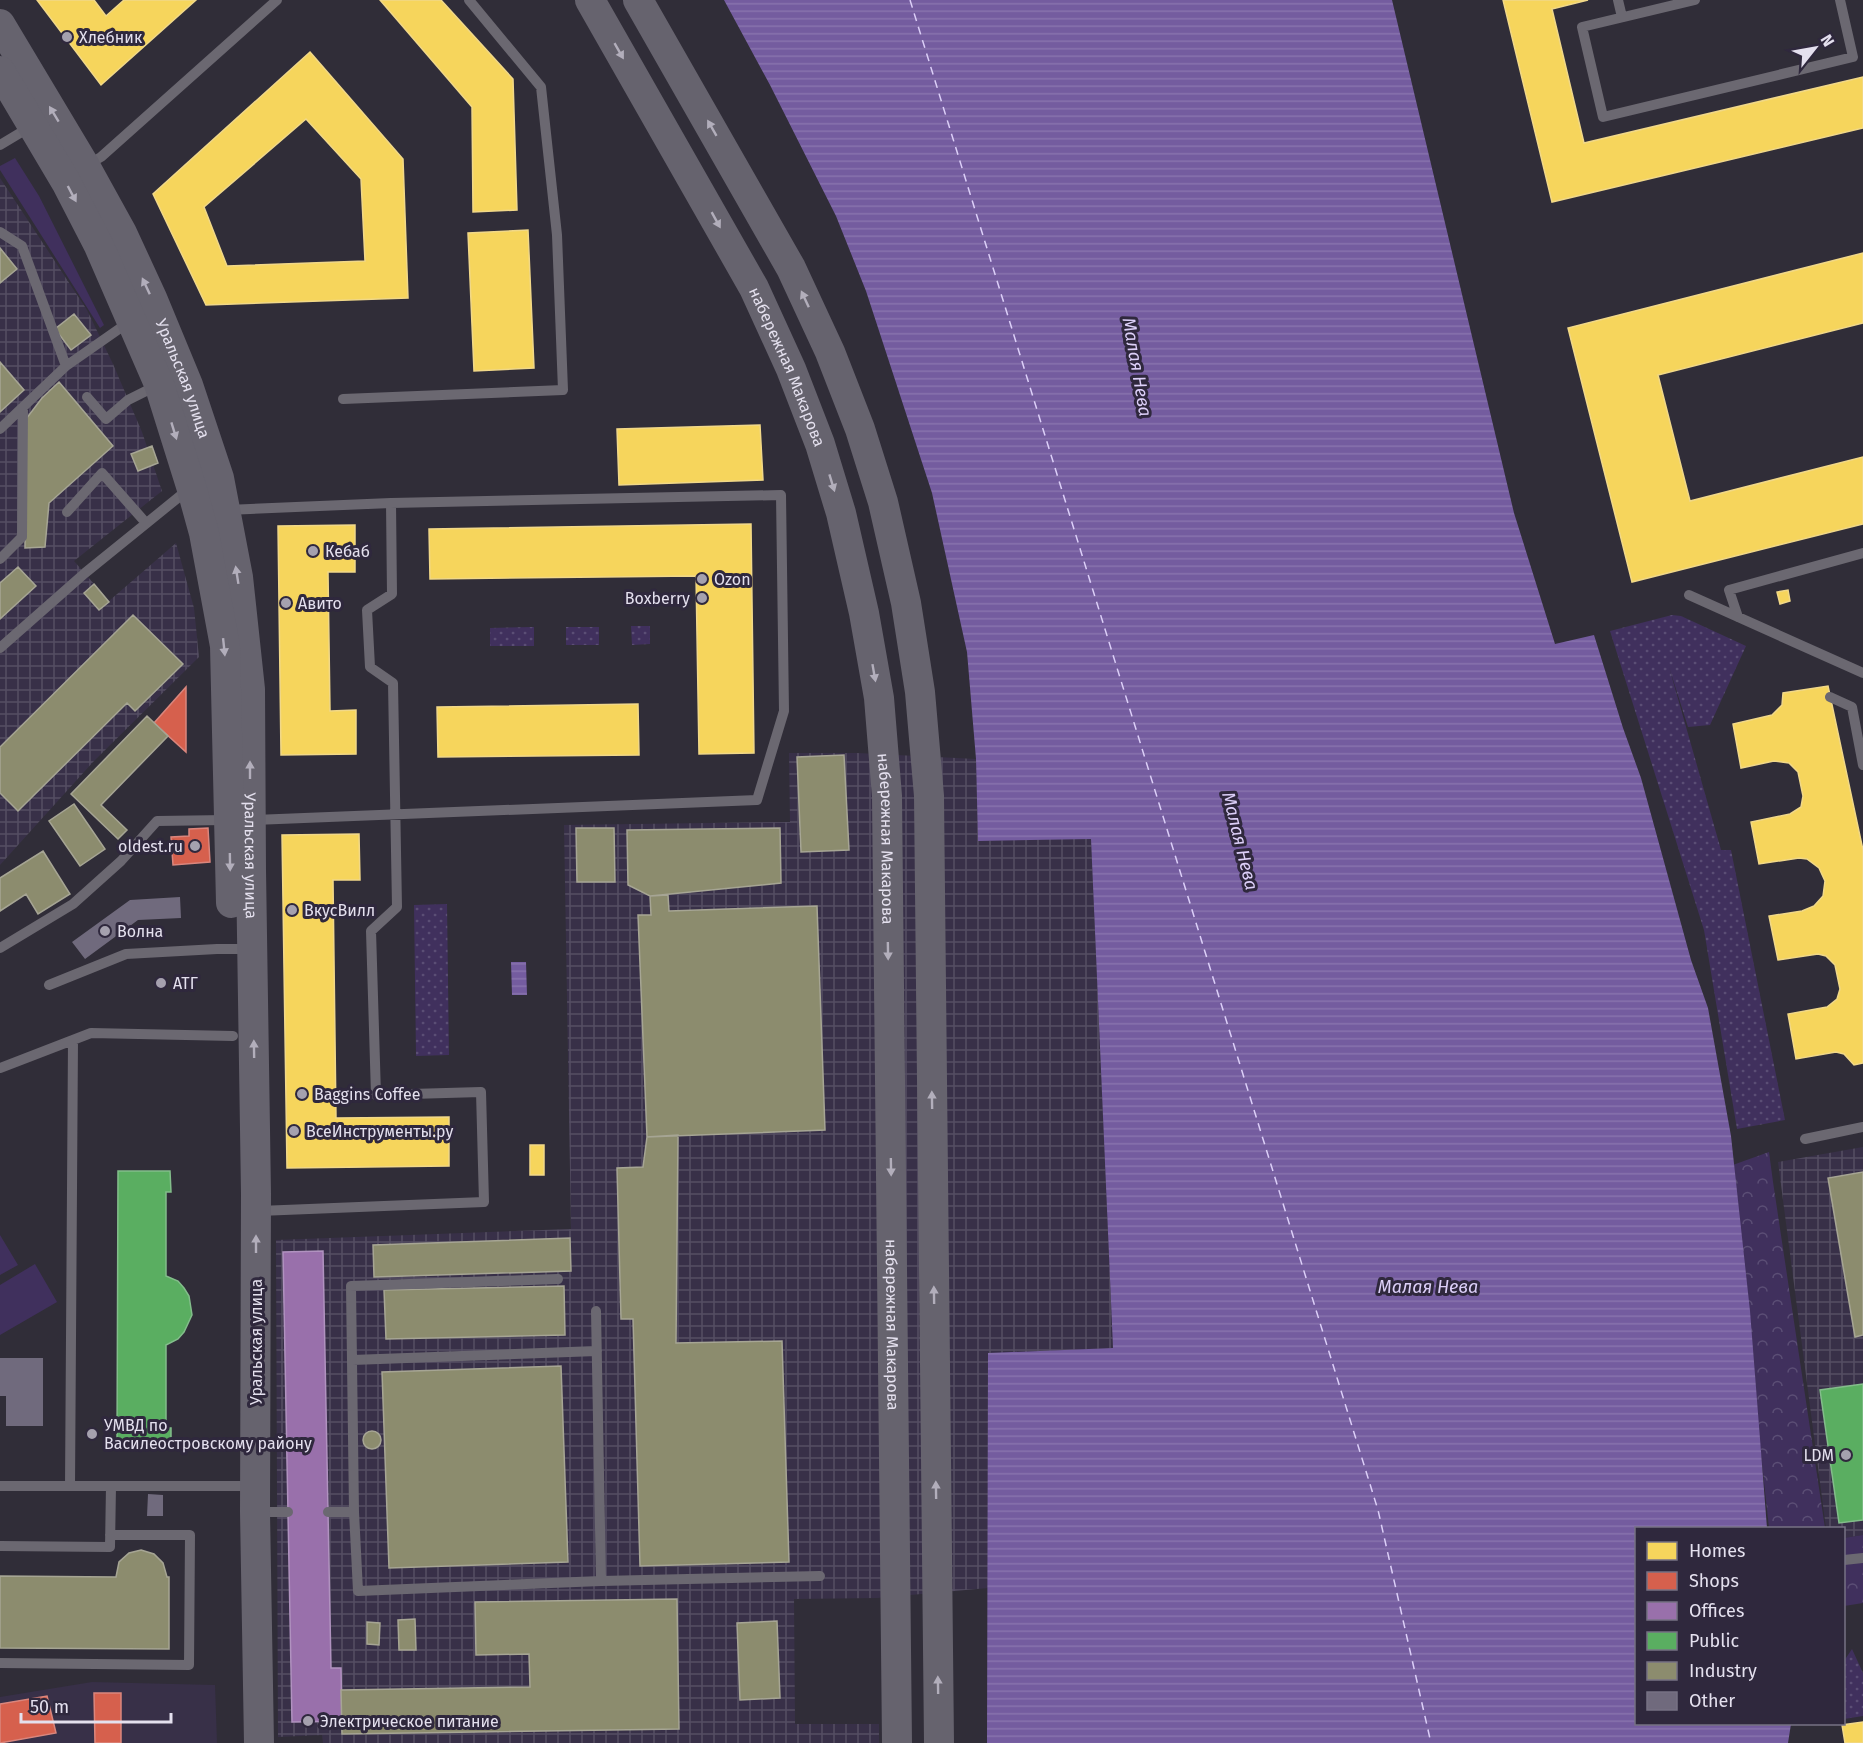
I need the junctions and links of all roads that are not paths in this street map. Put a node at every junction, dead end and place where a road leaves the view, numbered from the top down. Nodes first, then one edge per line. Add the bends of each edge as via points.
1 (277, 0) edge
2 (469, 0) edge
3 (590, 0) edge
4 (638, 0) edge
5 (1618, 0) edge
6 (1695, 0) edge
7 (1840, 0) edge
8 (1622, 17) junction
9 (0, 24) edge
10 (0, 71) edge
11 (33, 125) junction
12 (0, 145) edge
13 (85, 166) junction
14 (0, 232) edge
15 (132, 320) junction
16 (66, 366) junction
17 (159, 384) junction
18 (87, 397) dead end
19 (343, 399) dead end
20 (22, 408) junction
21 (0, 429) edge
22 (205, 482) junction
23 (391, 503) junction
24 (67, 512) dead end
25 (212, 513) junction
26 (146, 523) junction
27 (1863, 553) edge
28 (0, 560) edge
29 (1689, 595) dead end
30 (1738, 617) junction
31 (0, 648) edge
32 (1863, 673) edge
33 (1830, 697) dead end
34 (1859, 727) edge
35 (1863, 765) edge
36 (395, 813) junction
37 (240, 820) junction
38 (0, 948) edge
39 (242, 949) junction
40 (50, 985) dead end
41 (233, 1036) junction
42 (73, 1040) junction
43 (0, 1068) edge
44 (1863, 1127) edge
45 (1805, 1139) dead end
46 (256, 1211) junction
47 (558, 1279) dead end
48 (596, 1311) dead end
49 (597, 1351) junction
50 (352, 1359) junction
51 (0, 1486) edge
52 (70, 1486) junction
53 (111, 1486) junction
54 (248, 1499) junction
55 (288, 1512) dead end
56 (328, 1512) dead end
57 (354, 1512) junction
58 (110, 1535) junction
59 (0, 1546) edge
60 (1863, 1558) edge
61 (1845, 1560) edge
62 (820, 1576) dead end
63 (601, 1581) junction
64 (0, 1664) edge
65 (243, 1743) edge
66 (259, 1743) edge
67 (897, 1743) edge
68 (939, 1743) edge

1 - 13 lane via 101,157
2 - 19 lane via 541,87 557,235 563,390
3 -> 67 main road, набережная Макарова via 754,288 791,369 842,513 879,698 887,796
68 -> 4 main road via 928,784 920,692 906,603 883,502 861,429 830,352 791,268
5 - 8 lane
6 - 8 lane
7 - 8 lane via 1853,57 1603,117 1582,27
13 -> 9 main road, Уральская улица
10 - 11 main road, Уральская улица
11 - 12 lane
11 -> 15 main road, Уральская улица via 99,246
22 -> 13 main road, Уральская улица via 188,385 122,233
14 - 16 lane via 22,246
15 - 16 lane
15 - 17 main road, Уральская улица
16 - 20 lane
17 - 18 lane via 128,400 106,419
17 -> 22 main road, Уральская улица
20 - 21 lane
20 - 28 lane via 22,537
22 - 25 main road, Уральская улица
22 - 26 lane
23 - 25 lane
23 - 36 lane via 392,594 367,610 370,667 393,683
23 - 36 lane via 781,495 784,666 784,711 758,800
24 - 26 lane via 102,473
25 - 37 main road, Уральская улица via 238,577 249,677
26 - 31 lane
27 - 30 lane via 1729,590
29 - 30 lane
30 - 32 lane
33 - 34 lane via 1852,707
34 - 35 lane
36 - 37 lane
36 - 46 lane via 397,907 372,931 376,1095 481,1092 484,1202
37 - 38 lane via 157,822 73,904
37 - 39 main road, Уральская улица
39 - 40 lane via 126,954
39 - 41 main road, Уральская улица
46 -> 39 main road, Уральская улица
41 - 42 lane via 91,1033
41 - 54 main road, Уральская улица
42 - 43 lane
42 - 52 lane
44 - 45 lane
54 -> 46 main road, Уральская улица
47 - 50 lane via 351,1286
48 - 49 lane
49 - 50 lane
49 - 63 lane
50 - 57 lane
51 - 52 lane
52 - 53 lane
53 - 54 lane
53 - 58 lane
54 - 55 lane
54 - 65 main road, Уральская улица
54 - 66 main road, Уральская улица
56 - 57 lane
57 - 63 lane via 357,1591
58 - 59 lane via 110,1547
58 - 64 lane via 190,1535 189,1665
60 - 61 lane
62 - 63 lane

